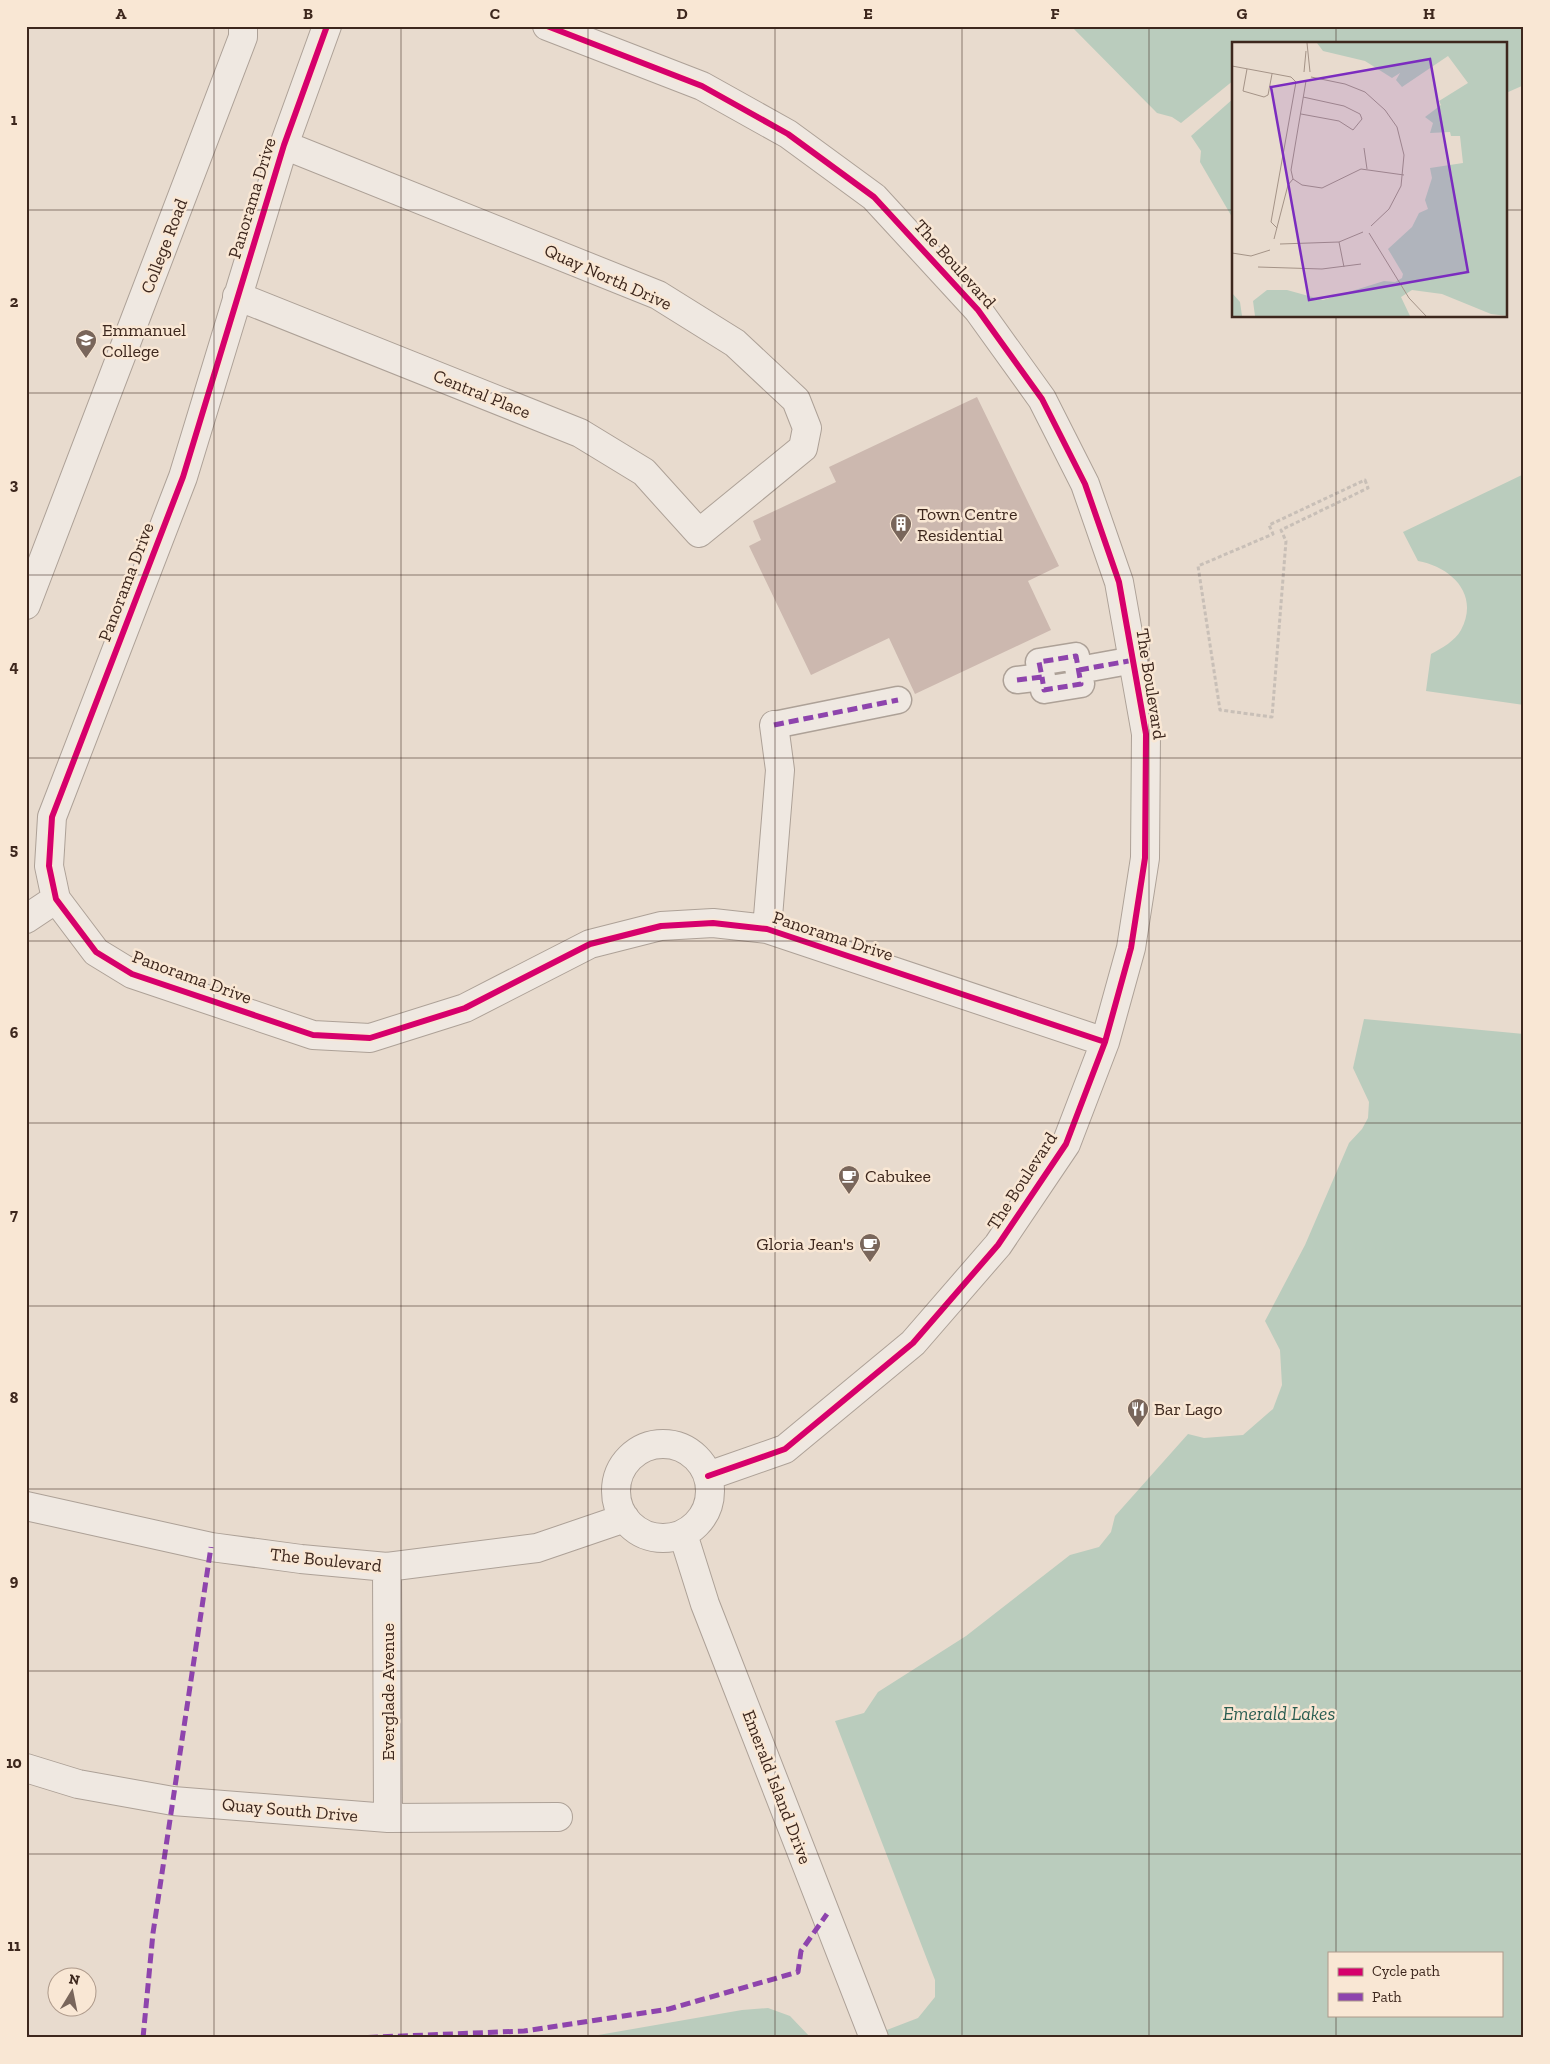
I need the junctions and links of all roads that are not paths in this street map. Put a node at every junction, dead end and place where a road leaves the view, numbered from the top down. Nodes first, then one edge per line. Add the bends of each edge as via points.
1 (243, 26) edge
2 (327, 26) edge
3 (547, 26) edge
4 (284, 145) junction
5 (237, 296) junction
6 (699, 533) joint
7 (26, 605) edge
8 (1134, 660) junction
9 (1030, 678) dead end
10 (898, 700) dead end
11 (774, 726) joint
12 (56, 899) junction
13 (26, 919) edge
14 (767, 929) junction
15 (1105, 1042) junction
16 (708, 1476) junction
17 (26, 1506) edge
18 (624, 1518) junction
19 (683, 1534) junction
20 (387, 1567) junction
21 (26, 1768) edge
22 (558, 1817) dead end
23 (388, 1818) junction
24 (874, 2038) edge

1 - 7 street, College Road via 240,46
2 - 4 street, Panorama Drive
3 - 8 street, The Boulevard via 702,86 788,134 874,197 978,310 1042,399 1085,484 1119,582
4 - 5 street, Panorama Drive
4 - 6 street, Quay North Drive via 658,295 735,344 796,400 807,428 803,448
5 - 6 street, Central Place via 580,433 644,472
5 - 12 street, Panorama Drive via 183,477 52,817 49,866
8 - 9 street via 1079,670 1076,656 1039,662
8 - 15 street, The Boulevard via 1146,734 1146,858 1131,948
10 - 11 street
11 - 14 street via 780,770
12 - 13 street
12 - 14 street, Panorama Drive via 96,952 132,974 313,1036 370,1038 465,1008 590,944 661,926 713,923
14 - 15 street, Panorama Drive
15 - 16 street, The Boulevard via 1066,1144 998,1245 913,1343 785,1449
16 - 18 street via 702,1464 677,1446 647,1446 633,1455 618,1475 615,1491
16 - 19 street via 710,1492 706,1511 696,1525
17 - 20 street, The Boulevard via 211,1547
18 - 19 street via 632,1528 647,1535 667,1538
18 - 20 street, The Boulevard via 537,1548
19 - 24 street, Emerald Island Drive via 705,1604
20 - 23 street, Everglade Avenue
21 - 23 street, Quay South Drive via 78,1784 173,1801
22 - 23 street, Quay South Drive

